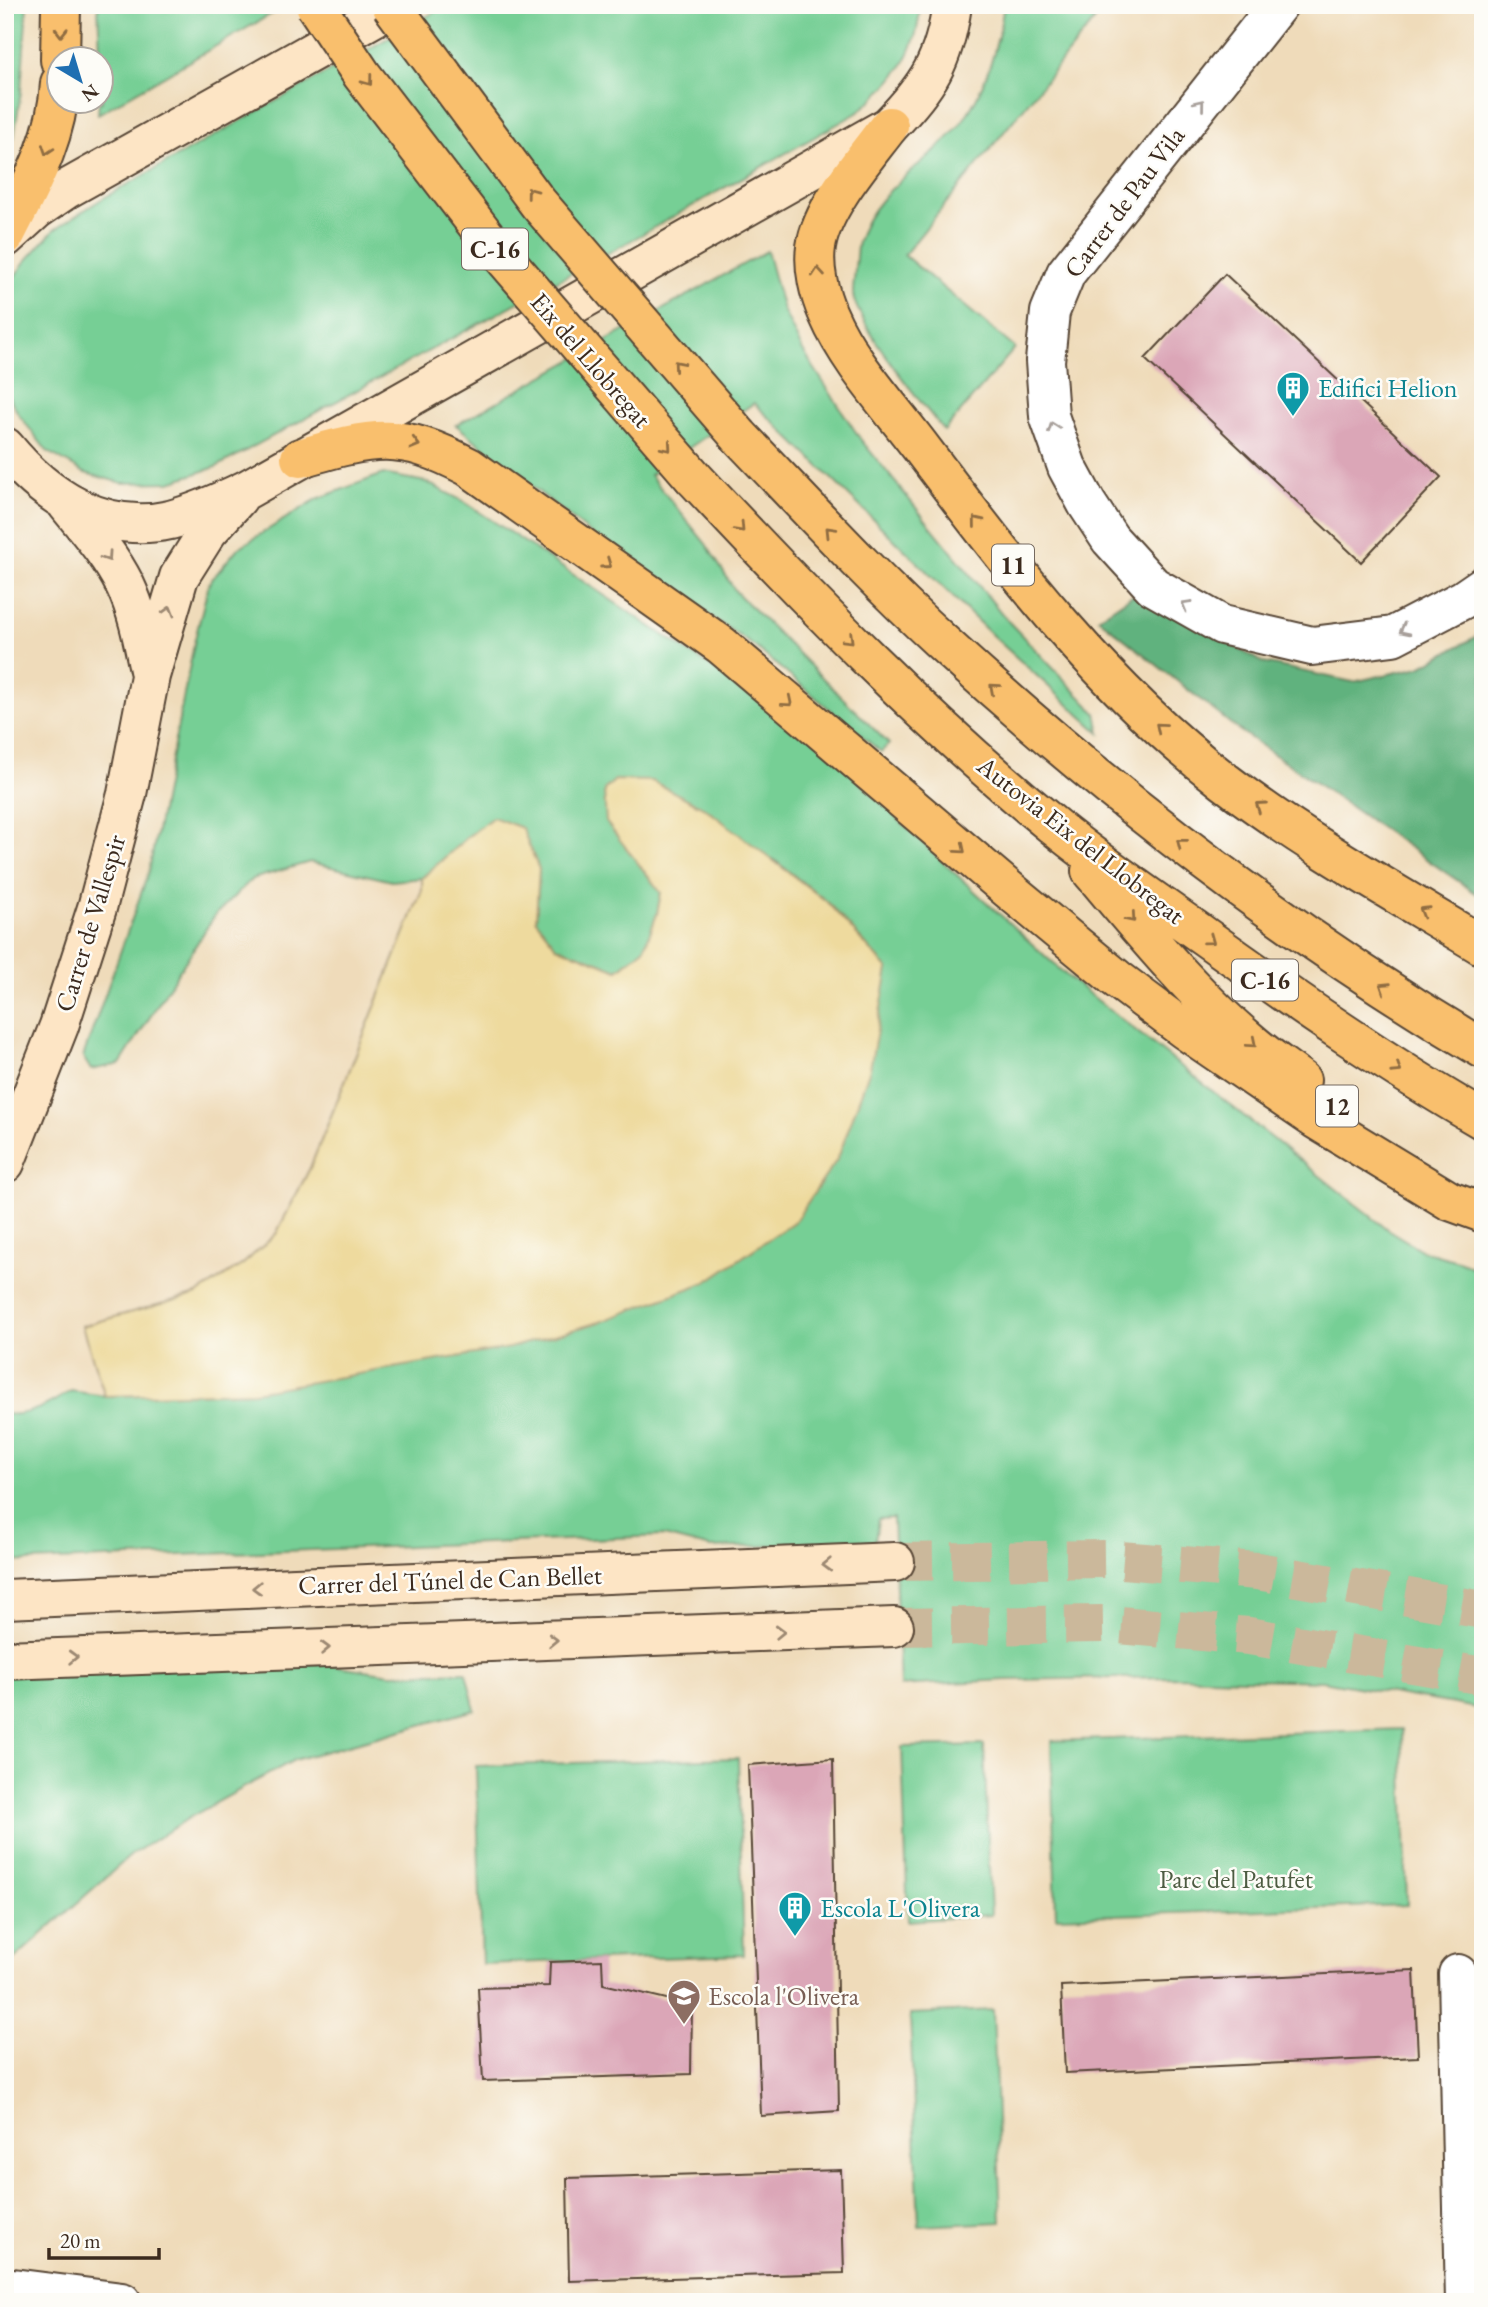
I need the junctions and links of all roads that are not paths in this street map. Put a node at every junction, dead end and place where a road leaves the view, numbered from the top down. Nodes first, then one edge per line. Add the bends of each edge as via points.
1 (61, 5) edge
2 (314, 5) edge
3 (391, 5) edge
4 (396, 5) edge
5 (952, 5) edge
6 (1279, 5) edge
7 (60, 46) edge
8 (55, 116) edge
9 (889, 126) junction
10 (5, 237) edge
11 (5, 447) edge
12 (300, 458) junction
13 (694, 478) joint
14 (246, 490) junction
15 (66, 503) junction
16 (1474, 592) edge
17 (150, 676) junction
18 (1056, 828) junction
19 (1483, 946) edge
20 (1483, 1049) edge
21 (1483, 1120) edge
22 (5, 1163) edge
23 (1483, 1201) edge
24 (1483, 1213) edge
25 (895, 1562) tunnel mouth
26 (5, 1599) edge
27 (894, 1627) tunnel mouth
28 (5, 1660) edge
29 (1458, 1974) dead end
30 (5, 2287) edge
31 (122, 2302) edge
32 (1465, 2302) edge

1 -> 7 highway
2 -> 13 highway, Eix del Llobregat / C-16, bridge via 491,243
20 -> 3 highway, C-16, bridge via 1235,885 1059,745 932,632 739,436 538,202
4 - 10 main road via 65,190
5 - 9 main road via 938,63 924,89
16 -> 6 street, Carrer de Pau Vila via 1393,636 1312,646 1222,625 1153,586 1110,539 1067,467 1049,416 1045,361 1050,312 1066,273
8 -> 10 highway via 43,159
9 - 12 main road
19 -> 9 highway, 11 via 1308,840 1224,781 1149,718 1065,631 853,358 828,313 817,280 816,246 841,190
11 - 15 main road
12 - 14 main road
12 -> 24 highway via 384,440 419,445 469,467 721,645 1008,889 1185,1030 1315,1119 1450,1201
13 -> 18 highway, Autovia Eix del Llobregat / C-16 via 815,606 933,720
14 - 15 main road via 167,520 110,519
17 -> 14 main road, Carrer de Vallespir via 179,577 208,531
15 -> 17 main road, Carrer de Vallespir via 126,586
17 - 22 main road, Carrer de Vallespir via 127,794 97,908 59,1026
18 -> 21 highway, Autovia Eix del Llobregat / C-16 via 1326,1023
18 -> 23 highway, 12 via 1202,997 1253,1044
25 -> 26 main road, Carrer del Túnel de Can Bellet
28 -> 27 main road
29 - 32 street
30 - 31 street

